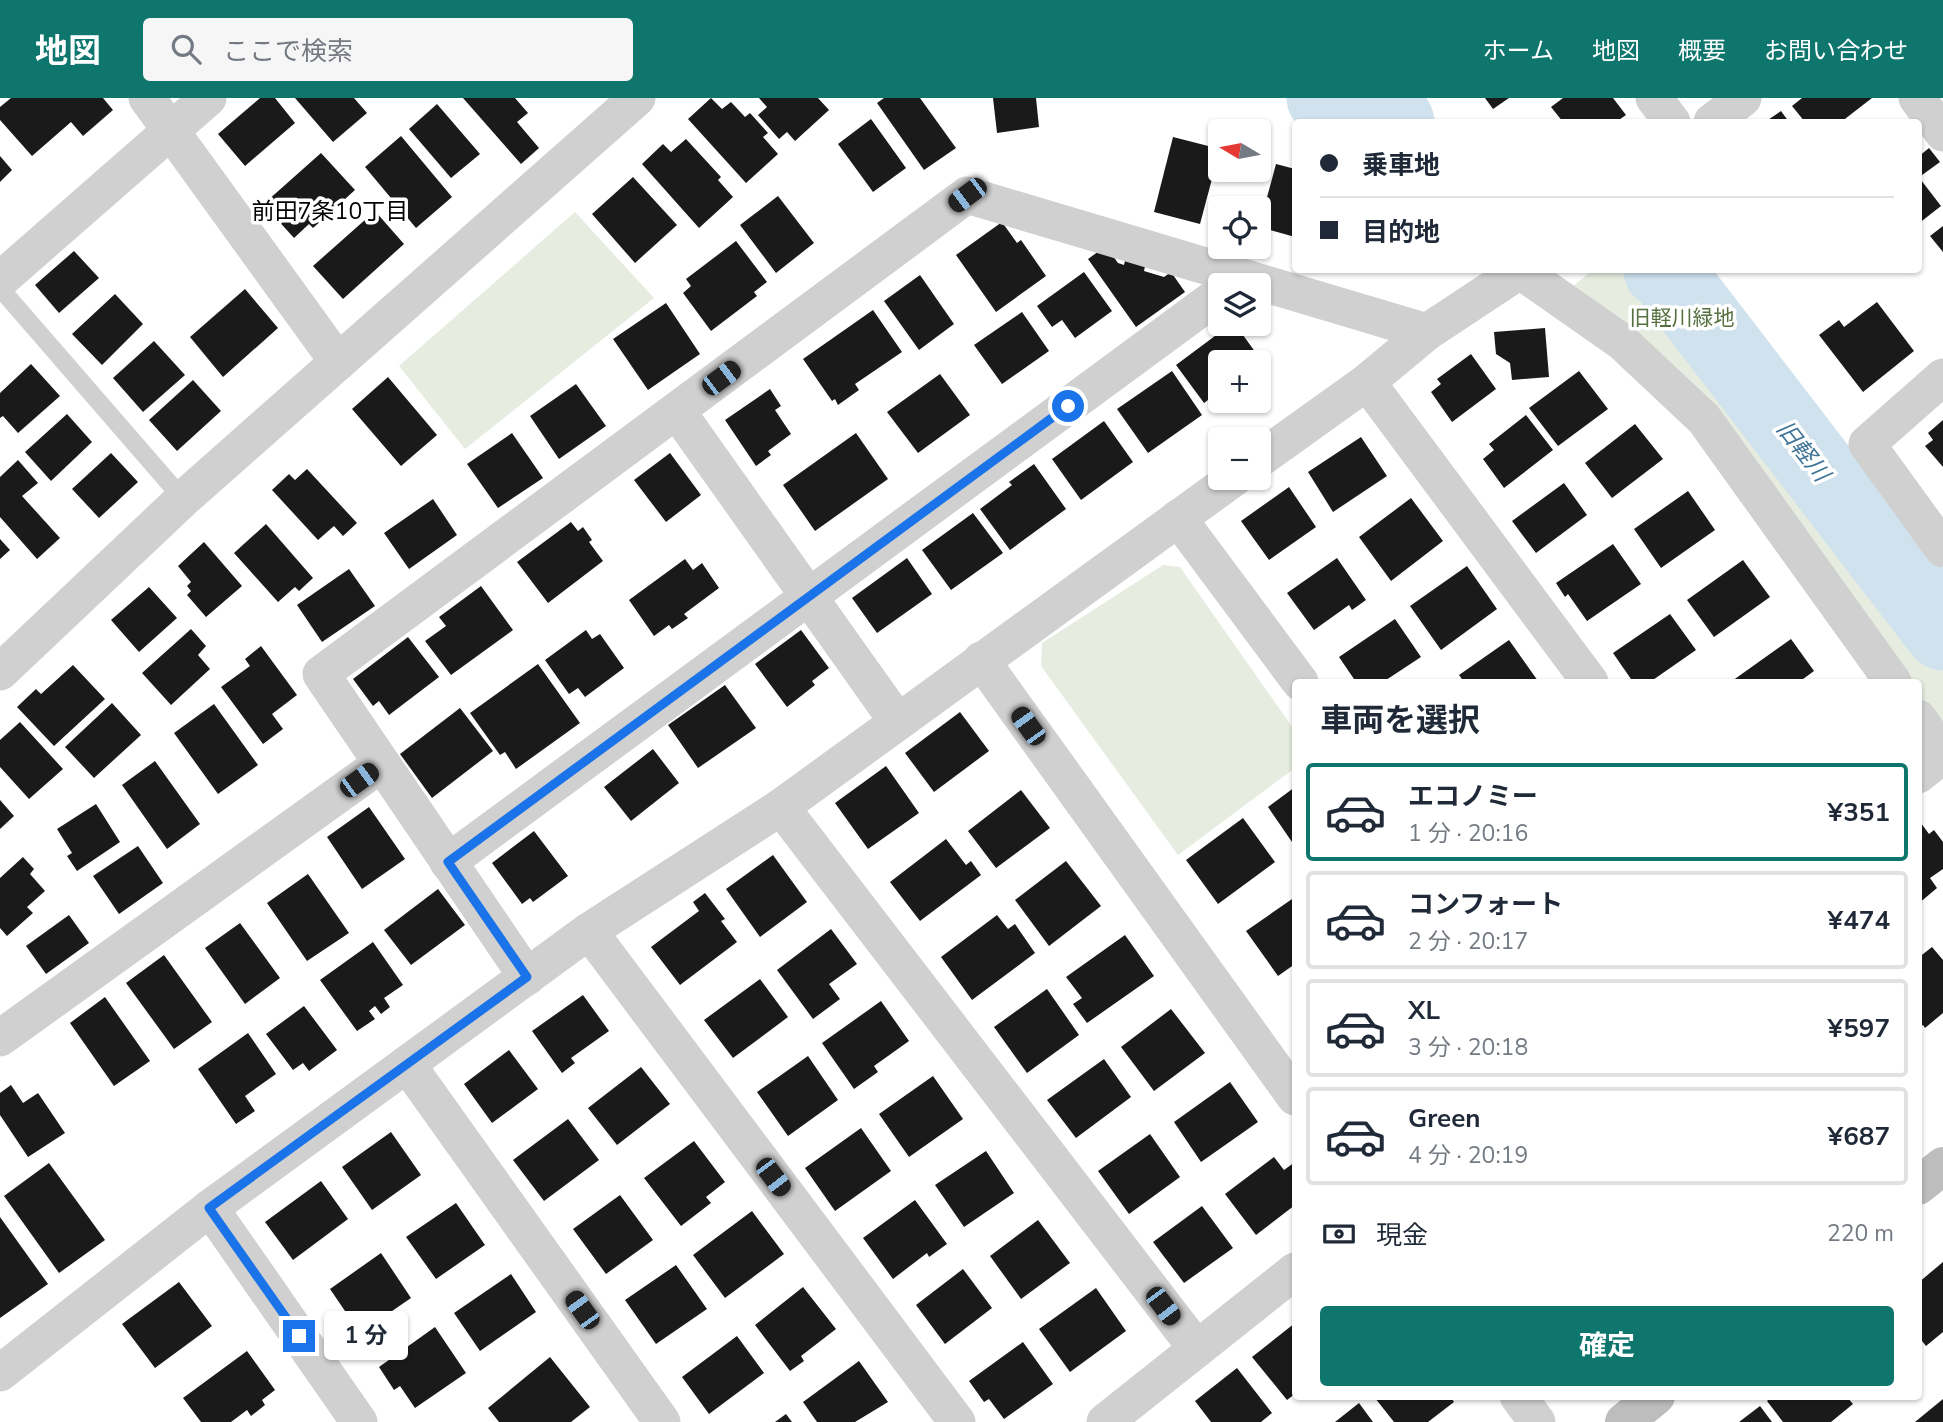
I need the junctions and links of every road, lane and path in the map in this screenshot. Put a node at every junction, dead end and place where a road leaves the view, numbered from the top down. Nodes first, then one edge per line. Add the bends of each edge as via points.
1 (147, 98) edge
2 (208, 98) edge
3 (638, 98) edge
4 (1654, 98) edge
5 (1743, 98) edge
6 (1917, 98) edge
7 (1670, 119) edge
8 (1716, 119) edge
9 (171, 131) junction
10 (1943, 133) edge
11 (1516, 273) edge
12 (1524, 273) edge
13 (1208, 278) edge
14 (0, 281) edge
15 (0, 288) edge
16 (1271, 295) edge
17 (1208, 304) edge
18 (1427, 332) junction
19 (338, 362) junction
20 (1943, 377) edge
21 (1367, 382) junction
22 (677, 411) junction
23 (1271, 451) edge
24 (1217, 490) edge
25 (183, 499) junction
26 (1178, 518) junction
27 (1943, 549) edge
28 (808, 597) junction
29 (981, 660) junction
30 (0, 673) edge
31 (1298, 679) edge
32 (1588, 679) edge
33 (1891, 679) edge
34 (897, 721) junction
35 (1922, 724) edge
36 (1943, 754) edge
37 (382, 764) junction
38 (1922, 772) edge
39 (781, 807) junction
40 (448, 862) junction
41 (589, 932) junction
42 (527, 977) junction
43 (0, 1038) edge
44 (407, 1064) junction
45 (1292, 1093) edge
46 (1943, 1166) edge
47 (1922, 1183) edge
48 (209, 1208) junction
49 (1292, 1273) edge
50 (1197, 1349) junction
51 (0, 1373) edge
52 (1520, 1400) edge
53 (1651, 1400) edge
54 (359, 1422) edge
55 (662, 1422) edge
56 (957, 1422) edge
57 (1105, 1422) edge
58 (1537, 1422) edge
59 (1624, 1422) edge

1 - 9 street
2 - 9 street
3 - 19 street
4 - 7 street
5 - 8 street
6 - 10 street
9 - 14 street
9 - 19 street
11 - 18 street
12 - 33 street via 1622,342 1704,419
13 - 22 street via 967,195
15 - 25 lane
16 - 18 street
17 - 28 street
18 - 21 street
19 - 25 street
20 - 27 street via 1867,444
21 - 23 street
21 - 32 street
22 - 28 street
22 - 37 street via 321,674
24 - 26 street
25 - 30 street
26 - 29 street
26 - 31 street
28 - 34 street
28 - 40 street
29 - 34 street
29 - 45 street
34 - 39 street
35 - 36 street
36 - 38 street
37 - 40 street
37 - 43 street
39 - 41 street
39 - 50 street
40 - 42 street
41 - 42 street
41 - 56 street
42 - 44 street
44 - 48 street
44 - 55 street
46 - 47 main road
48 - 51 street
48 - 54 street
49 - 50 street
50 - 57 street
52 - 58 street
53 - 59 main road

